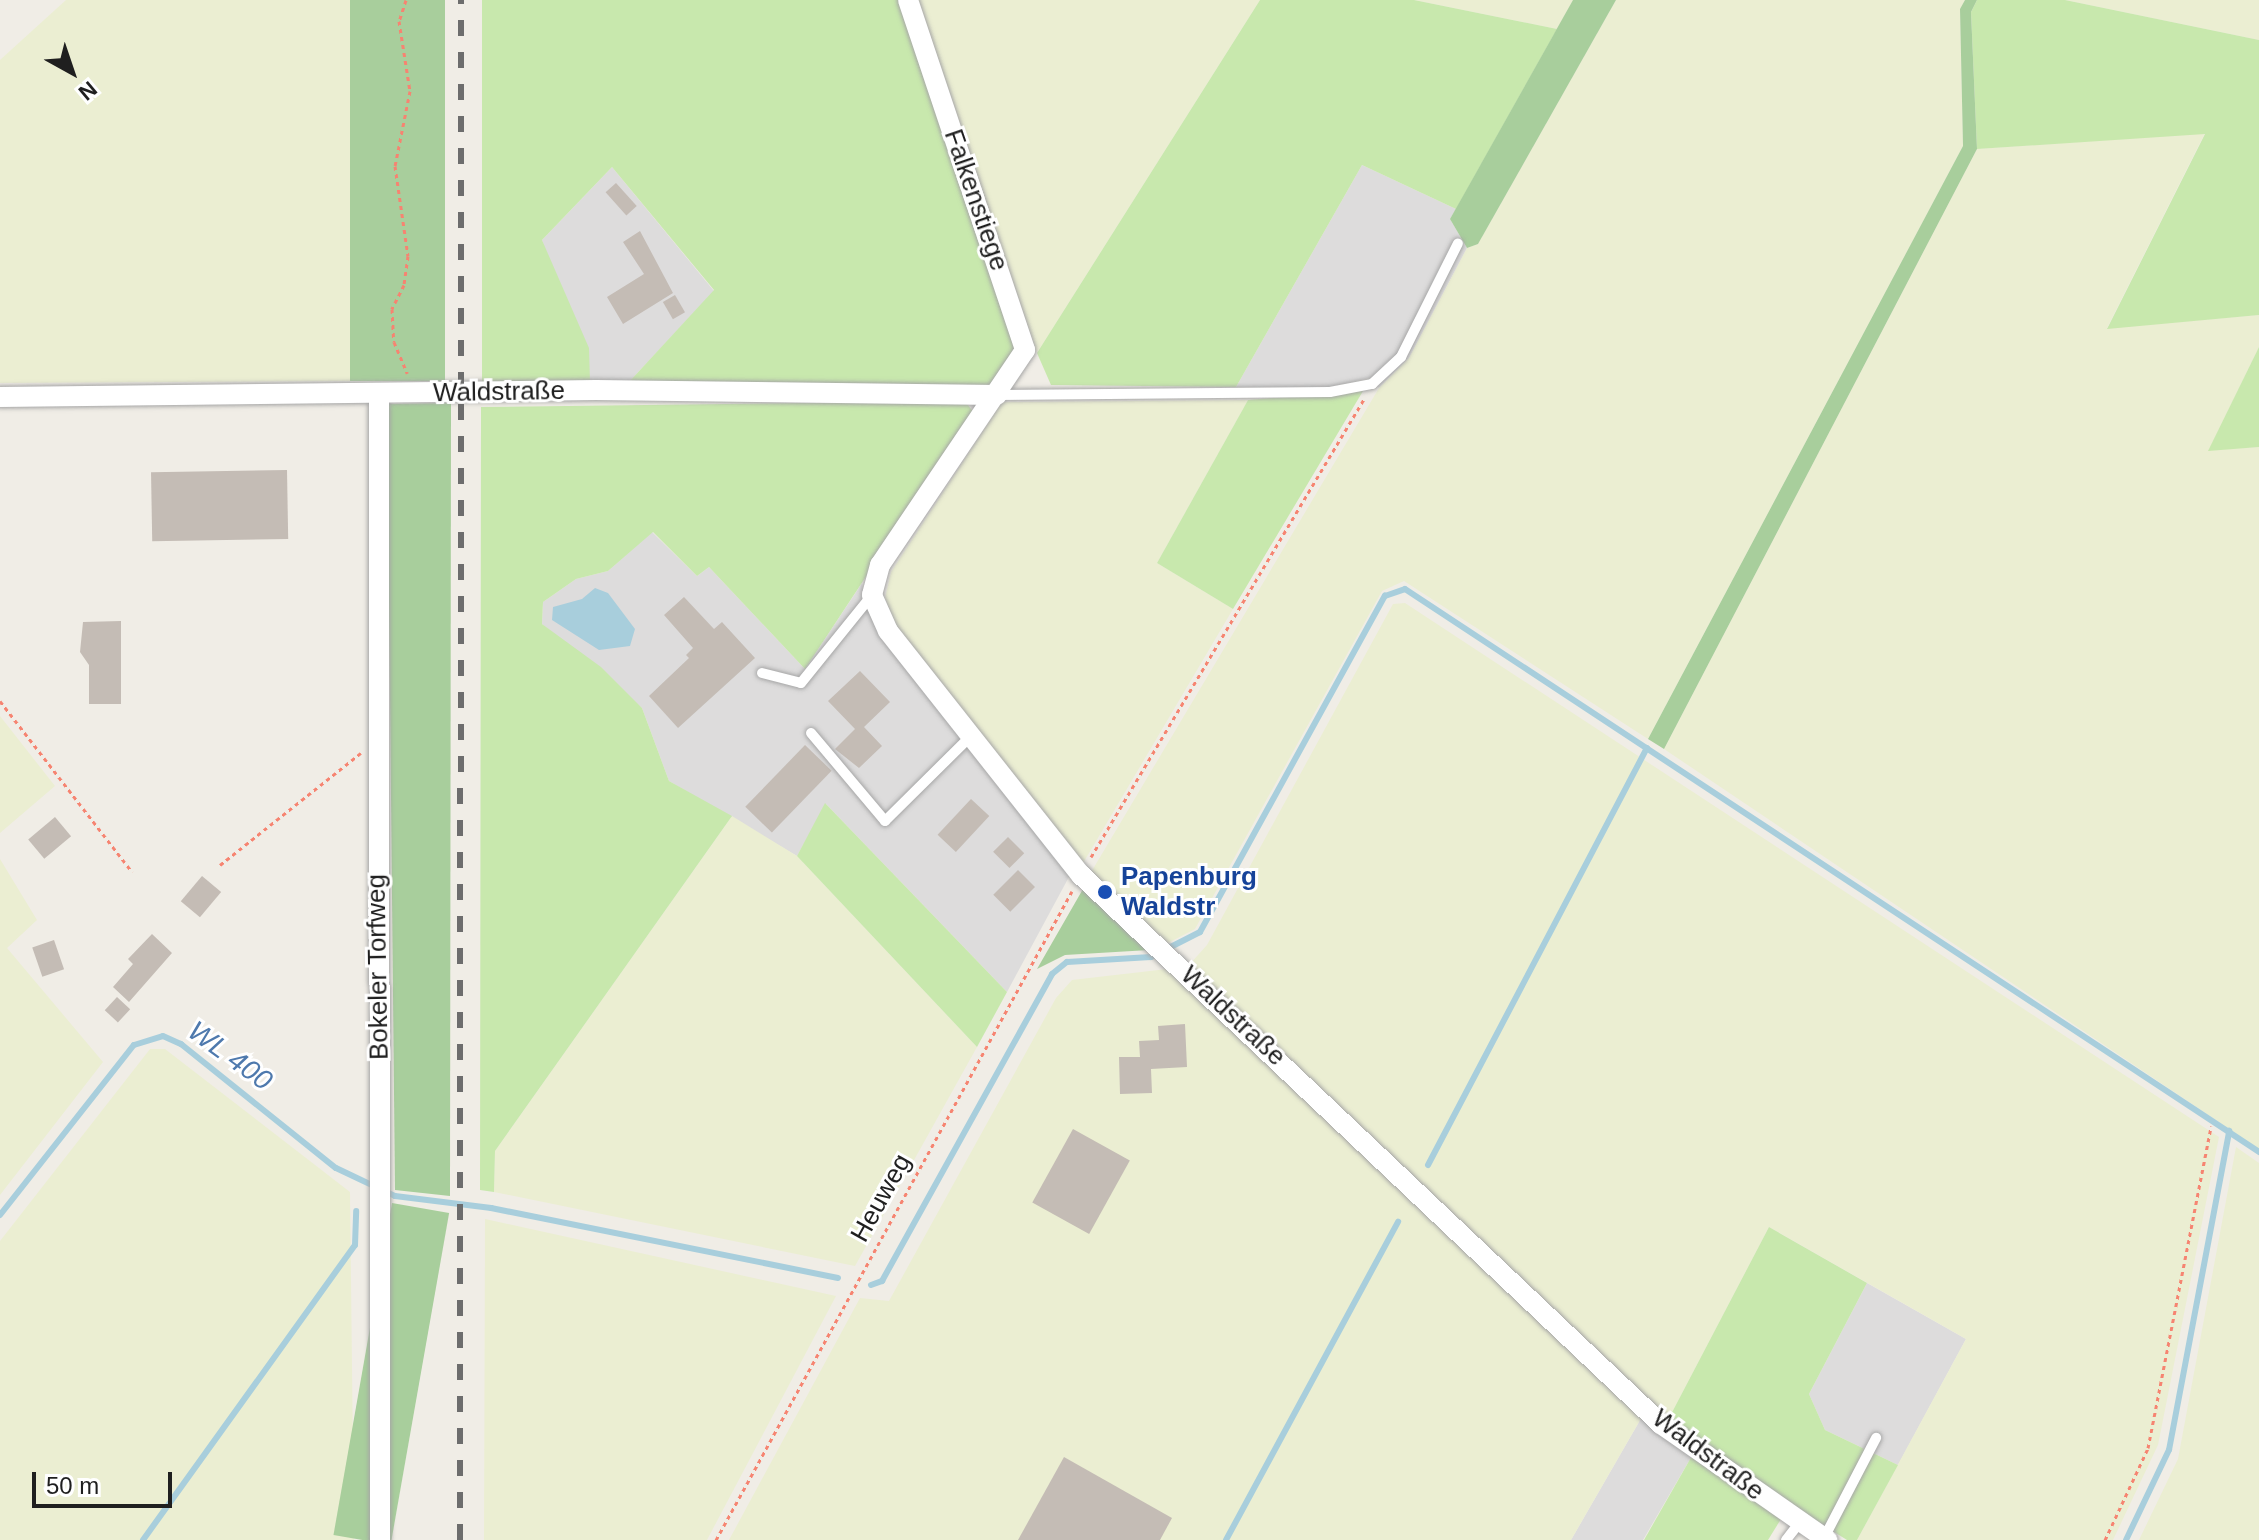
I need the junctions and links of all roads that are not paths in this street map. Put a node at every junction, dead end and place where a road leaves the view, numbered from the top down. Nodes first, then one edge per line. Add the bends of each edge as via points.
1 (908, 0) edge
2 (1458, 243) dead end
3 (379, 395) junction
4 (997, 395) junction
5 (0, 397) edge
6 (872, 595) junction
7 (762, 673) dead end
8 (811, 733) dead end
9 (971, 736) junction
10 (1876, 1438) dead end
11 (1800, 1522) junction
12 (1826, 1539) edge
13 (380, 1540) edge
14 (1786, 1540) edge

1 - 4 street, Falkenstiege via 1025,350
2 - 4 lane, Waldstraße via 1401,357 1372,384 1330,392
3 - 4 street, Waldstraße
3 - 5 street, Waldstraße
3 - 13 street, Bokeler Torfweg
4 - 6 street via 880,565
6 - 7 lane via 801,683
6 - 9 street, Waldstraße via 888,631
8 - 9 lane via 833,753 841,775 885,821
9 - 11 street, Waldstraße via 1081,875 1661,1424
10 - 12 lane
11 - 12 street, Waldstraße
11 - 14 lane

